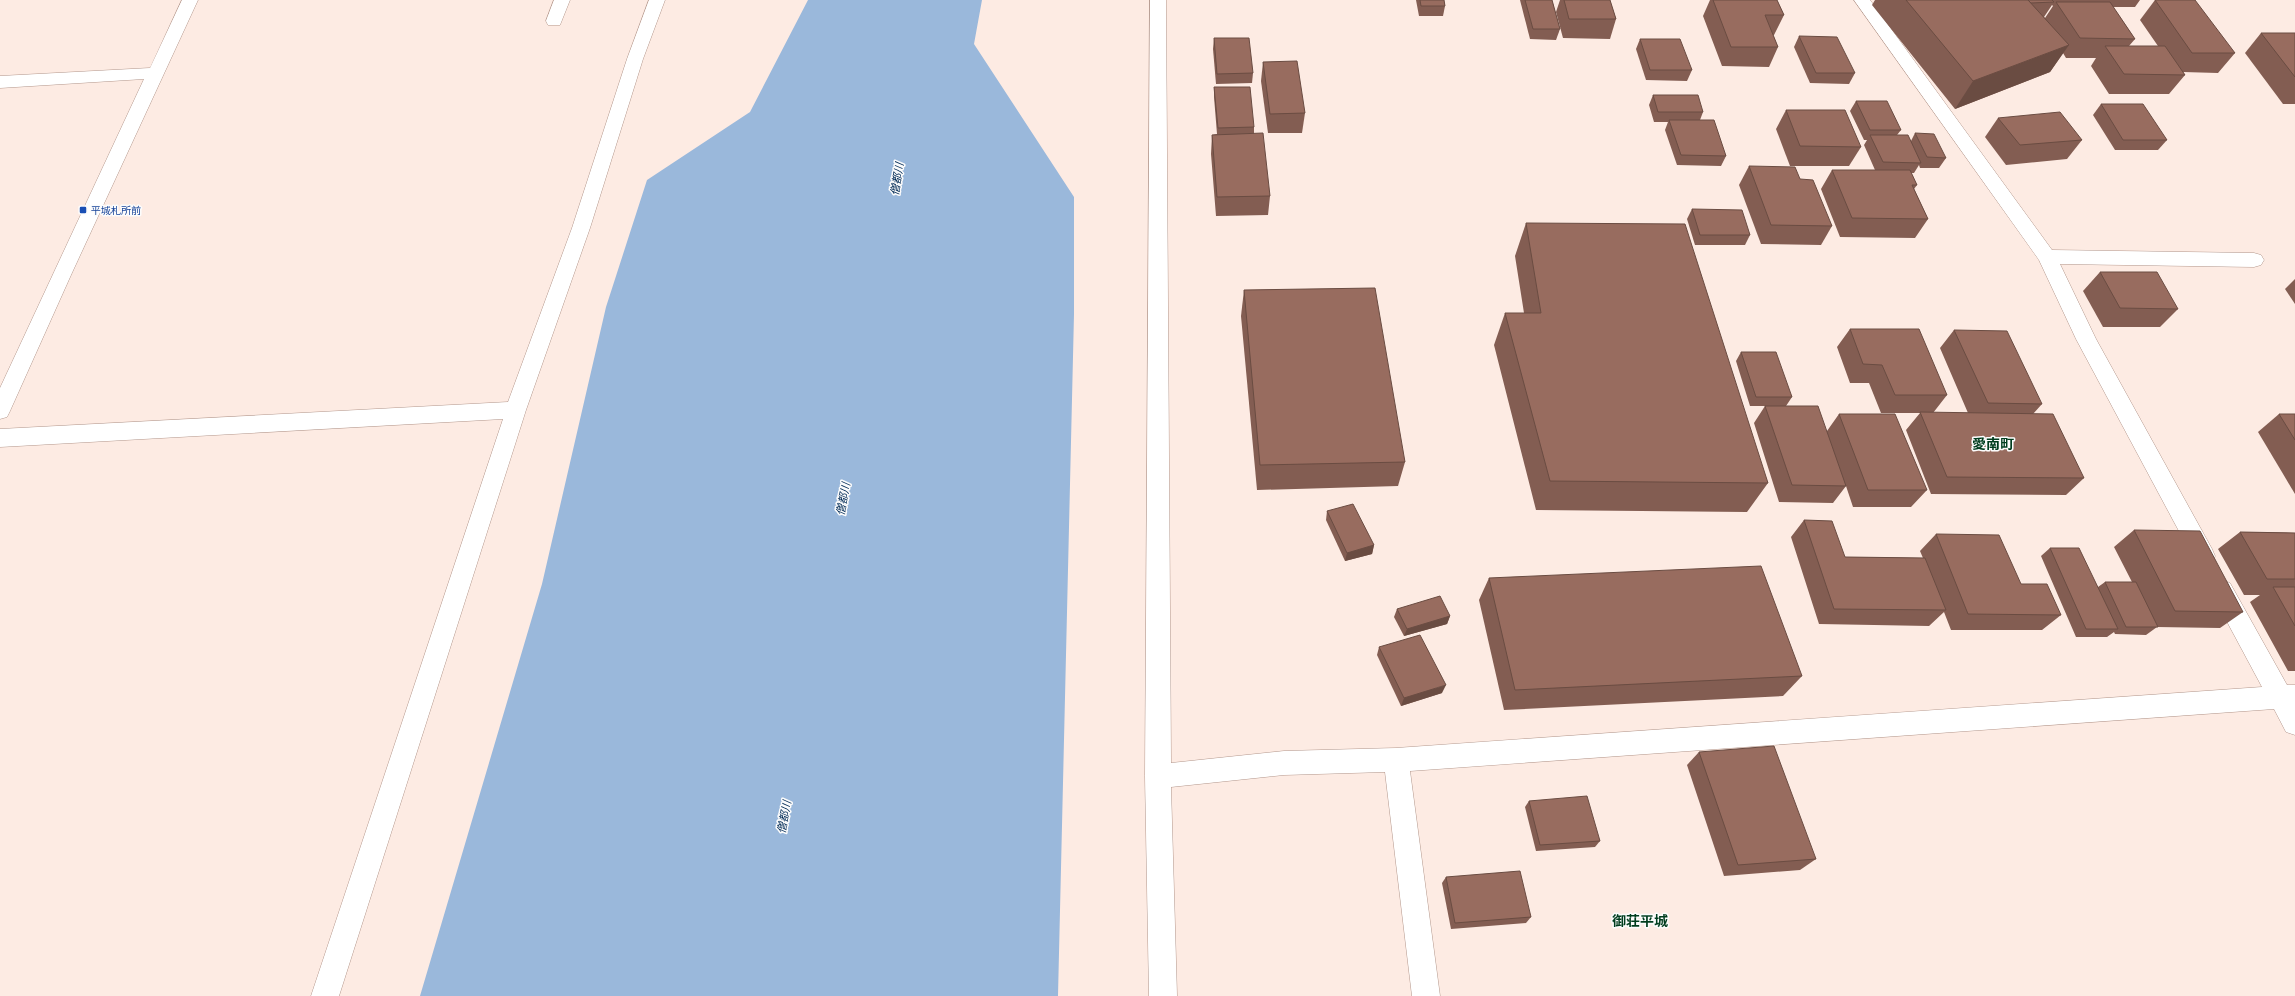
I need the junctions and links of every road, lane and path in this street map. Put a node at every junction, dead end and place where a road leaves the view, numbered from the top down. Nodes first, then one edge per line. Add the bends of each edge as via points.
1 (190, 0) edge
2 (562, 0) edge
3 (657, 0) edge
4 (1158, 0) edge
5 (1862, 0) edge
6 (554, 21) dead end
7 (157, 73) junction
8 (0, 82) edge
9 (2047, 257) junction
10 (2254, 260) dead end
11 (516, 410) junction
12 (0, 411) edge
13 (0, 438) edge
14 (2288, 697) edge
15 (2295, 724) edge
16 (1396, 760) junction
17 (1158, 776) junction
18 (325, 996) edge
19 (1163, 996) edge
20 (1426, 996) edge

1 - 7 street
2 - 6 street
3 - 11 street via 635,59 582,228
4 - 17 street
5 - 9 street
7 - 8 street
7 - 12 street
9 - 10 street
9 - 14 street via 2086,339
11 - 13 street
11 - 18 street
14 - 15 street
14 - 16 street
16 - 17 street via 1284,763
16 - 20 street
17 - 19 street

